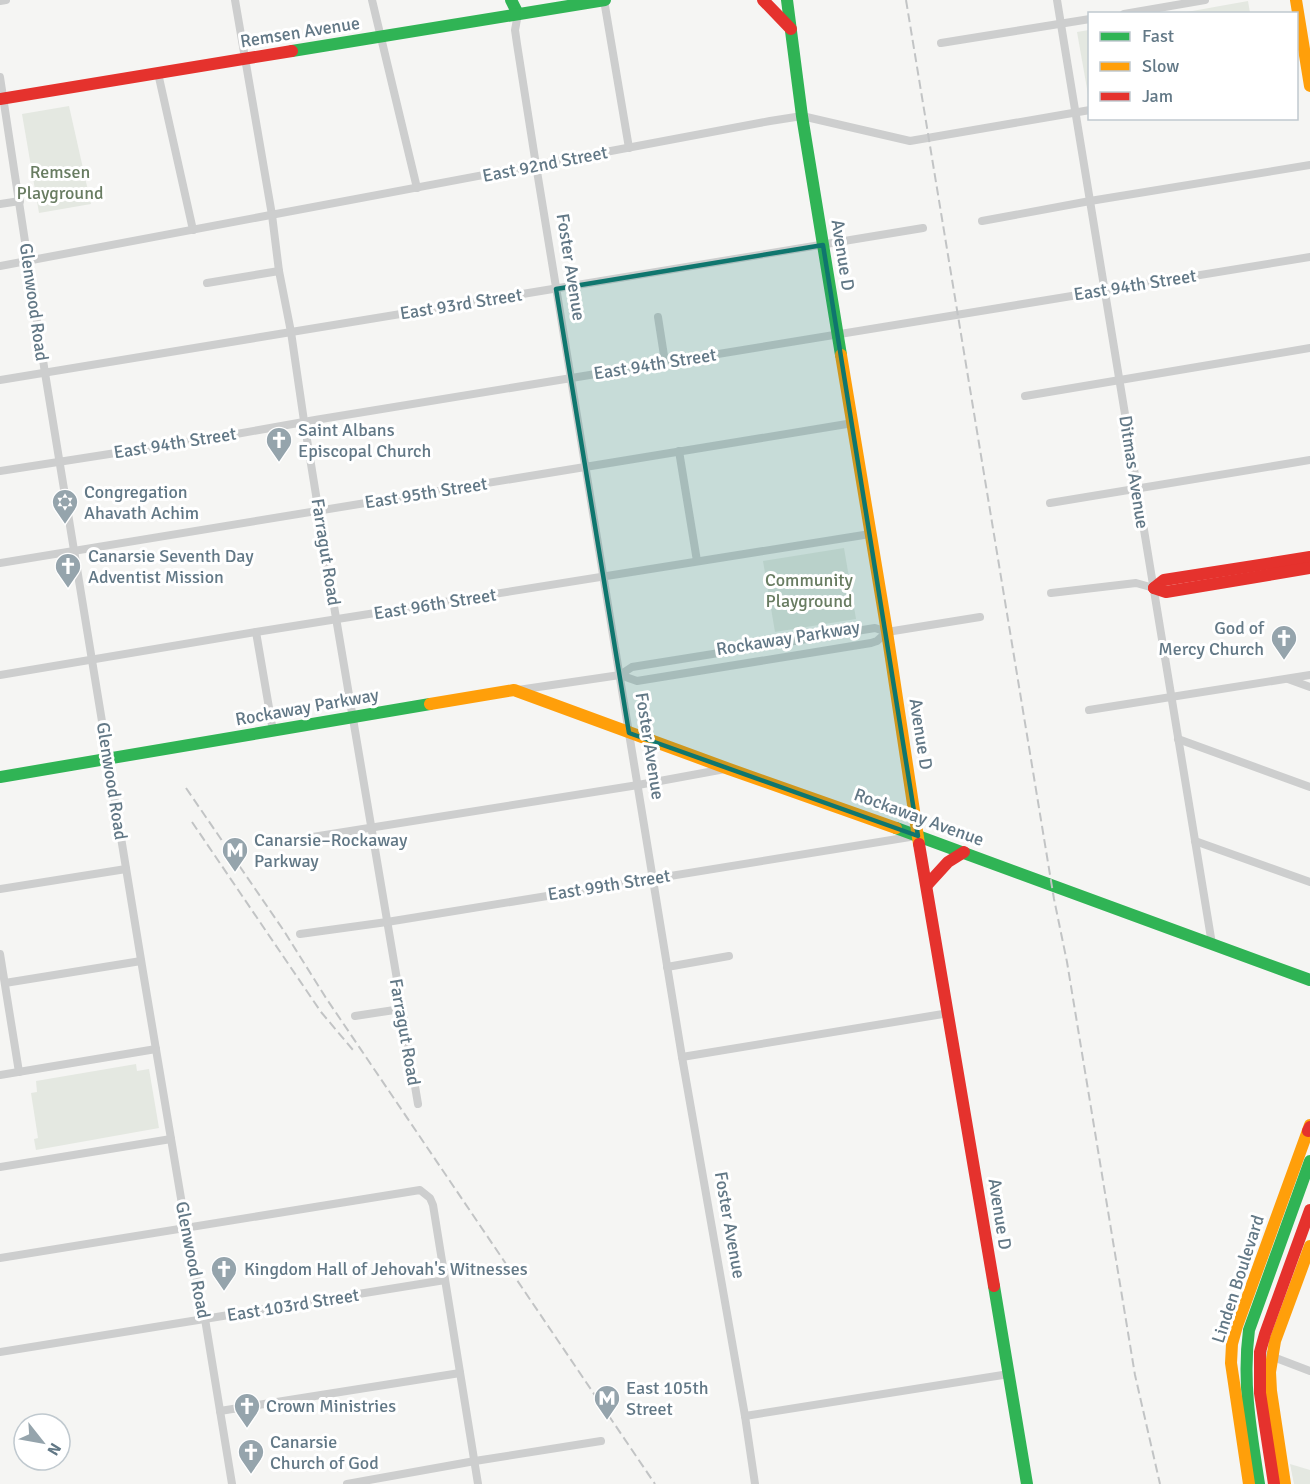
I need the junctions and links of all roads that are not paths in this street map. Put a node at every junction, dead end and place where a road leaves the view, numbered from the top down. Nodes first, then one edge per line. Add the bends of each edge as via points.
1 (6, 0) edge
2 (235, 0) edge
3 (372, 0) edge
4 (511, 0) edge
5 (522, 0) edge
6 (605, 0) edge
7 (764, 0) edge
8 (787, 0) edge
9 (1057, 0) edge
10 (1206, 0) edge
11 (0, 1) edge
12 (1136, 12) edge
13 (518, 14) junction
14 (1298, 14) edge
15 (1088, 19) edge
16 (1061, 24) junction
17 (791, 29) junction
18 (381, 37) junction
19 (941, 43) dead end
20 (244, 59) junction
21 (158, 73) junction
22 (0, 77) edge
23 (1307, 78) edge
24 (2, 99) edge
25 (1088, 110) edge
26 (1076, 112) junction
27 (802, 116) junction
28 (629, 148) junction
29 (536, 165) junction
30 (1310, 165) edge
31 (417, 188) junction
32 (20, 201) junction
33 (1090, 201) junction
34 (0, 204) edge
35 (272, 215) junction
36 (982, 221) dead end
37 (923, 228) dead end
38 (193, 231) junction
39 (823, 245) junction
40 (1310, 257) edge
41 (28, 261) junction
42 (0, 266) edge
43 (279, 271) junction
44 (207, 283) dead end
45 (556, 289) junction
46 (1105, 290) junction
47 (658, 317) dead end
48 (291, 332) junction
49 (838, 334) junction
50 (1310, 348) edge
51 (666, 362) junction
52 (45, 373) junction
53 (571, 378) junction
54 (0, 380) edge
55 (1119, 380) junction
56 (1026, 396) dead end
57 (304, 422) junction
58 (853, 423) junction
59 (679, 451) junction
60 (1310, 460) edge
61 (60, 462) junction
62 (585, 467) junction
63 (0, 471) edge
64 (1137, 489) junction
65 (1050, 503) dead end
66 (319, 510) junction
67 (870, 534) junction
68 (74, 550) junction
69 (1310, 557) edge
70 (697, 561) junction
71 (0, 563) edge
72 (1310, 568) edge
73 (603, 576) junction
74 (1154, 588) junction
75 (1051, 593) dead end
76 (980, 617) dead end
77 (337, 620) junction
78 (256, 632) junction
79 (886, 632) junction
80 (93, 660) junction
81 (0, 675) edge
82 (620, 675) junction
83 (1310, 675) edge
84 (1287, 679) junction
85 (1310, 687) edge
86 (514, 690) junction
87 (1172, 697) junction
88 (1089, 710) dead end
89 (353, 718) junction
90 (273, 731) junction
91 (629, 733) junction
92 (1178, 739) junction
93 (108, 759) junction
94 (729, 769) junction
95 (0, 777) edge
96 (638, 785) junction
97 (1310, 787) edge
98 (371, 828) junction
99 (918, 836) junction
100 (300, 839) dead end
101 (1195, 841) junction
102 (964, 852) junction
103 (126, 868) junction
104 (653, 878) junction
105 (1310, 882) edge
106 (927, 885) junction
107 (0, 890) edge
108 (387, 922) junction
109 (300, 934) dead end
110 (1212, 944) junction
111 (0, 954) edge
112 (729, 956) dead end
113 (141, 961) junction
114 (668, 967) junction
115 (1310, 980) edge
116 (5, 983) junction
117 (402, 1009) junction
118 (949, 1013) junction
119 (355, 1016) dead end
120 (156, 1049) junction
121 (682, 1057) junction
122 (19, 1072) junction
123 (0, 1075) edge
124 (418, 1104) dead end
125 (1309, 1127) edge
126 (171, 1139) junction
127 (1310, 1161) edge
128 (0, 1167) edge
129 (1310, 1210) edge
130 (186, 1228) junction
131 (1310, 1246) edge
132 (0, 1258) edge
133 (1306, 1268) edge
134 (445, 1280) junction
135 (205, 1319) junction
136 (1232, 1344) junction
137 (1246, 1348) junction
138 (0, 1352) edge
139 (1266, 1354) junction
140 (1310, 1371) edge
141 (460, 1373) junction
142 (1009, 1374) junction
143 (220, 1411) junction
144 (745, 1416) junction
145 (601, 1441) dead end
146 (475, 1461) junction
147 (232, 1484) edge
148 (347, 1484) edge
149 (478, 1484) edge
150 (755, 1484) edge
151 (1027, 1484) edge
152 (1249, 1484) edge
153 (1259, 1484) edge
154 (1274, 1484) edge
155 (1285, 1484) edge

1 - 11 street
2 - 20 street, Farragut Road
3 - 18 street
4 - 13 main road, Foster Avenue
5 - 13 main road, Foster Avenue
6 - 13 main road, Remsen Avenue
6 - 28 street
7 - 17 main road
8 - 17 main road, Avenue D
9 - 16 street, Ditmas Avenue
10 - 12 street
13 - 18 main road, Remsen Avenue
13 - 29 street, Foster Avenue via 515,30
14 - 23 main road
15 - 16 street
16 - 19 street
16 - 26 street, Ditmas Avenue
17 - 27 main road, Avenue D
18 - 20 main road, Remsen Avenue
18 - 31 street
20 - 21 main road, Remsen Avenue
20 - 35 street, Farragut Road
21 - 24 main road, Remsen Avenue
21 - 38 street
22 - 24 street, Glenwood Road
24 - 32 street, Glenwood Road
25 - 26 street, East 92nd Street
26 - 27 street, East 92nd Street via 910,141
26 - 33 street, Ditmas Avenue
27 - 28 street, East 92nd Street
27 - 39 main road, Avenue D
28 - 29 street, East 92nd Street
29 - 31 street, East 92nd Street
29 - 45 street, Foster Avenue
30 - 33 street
31 - 35 street, East 92nd Street
32 - 34 street
32 - 41 street, Glenwood Road
33 - 36 street
33 - 46 street, Ditmas Avenue
35 - 38 street, East 92nd Street
35 - 43 street, Farragut Road
37 - 39 street, East 93rd Street
38 - 41 street, East 92nd Street
39 - 45 street, East 93rd Street
39 - 49 main road, Avenue D
40 - 46 street, East 94th Street
41 - 42 street, East 92nd Street
41 - 52 street, Glenwood Road
43 - 44 street
43 - 48 street, Farragut Road
45 - 48 street, East 93rd Street
45 - 53 street, Foster Avenue
46 - 49 street, East 94th Street
46 - 55 street, Ditmas Avenue
47 - 51 street
48 - 52 street, East 93rd Street
48 - 57 street, Farragut Road
49 - 51 street, East 94th Street
49 - 58 main road, Avenue D
50 - 55 street
51 - 53 street, East 94th Street
52 - 54 street, East 93rd Street
52 - 61 street, Glenwood Road
53 - 57 street, East 94th Street
53 - 62 street, Foster Avenue
55 - 56 street
55 - 64 street, Ditmas Avenue
57 - 61 street, East 94th Street
57 - 66 street, Farragut Road
58 - 59 street, East 95th Street
58 - 67 main road, Avenue D
59 - 62 street, East 95th Street
59 - 70 street
60 - 64 street
61 - 63 street, East 94th Street
61 - 68 street, Glenwood Road
62 - 66 street, East 95th Street
62 - 73 street, Foster Avenue
64 - 65 street
64 - 74 street, Ditmas Avenue
66 - 68 street, East 95th Street
66 - 77 street, Farragut Road
67 - 70 street, East 96th Street
67 - 79 main road, Avenue D
68 - 71 street, East 95th Street
68 - 80 street, Glenwood Road
69 - 74 main road via 1164,580
70 - 73 street, East 96th Street
72 - 74 main road via 1166,592
73 - 77 street, East 96th Street
73 - 82 street, Foster Avenue
74 - 75 street via 1136,583
74 - 87 street, Ditmas Avenue
76 - 79 street, Rockaway Parkway
77 - 78 street, East 96th Street
77 - 89 street, Farragut Road
78 - 80 street, East 96th Street
78 - 90 street
79 - 82 street, Rockaway Parkway via 875,628 643,665
79 - 82 street, Rockaway Parkway via 877,641 859,645 637,681
79 - 99 main road, Avenue D
80 - 81 street, East 96th Street
80 - 93 street, Glenwood Road
82 - 86 street, Rockaway Parkway
82 - 91 street, Foster Avenue
83 - 84 street
84 - 85 street
84 - 87 street
86 - 89 main road, Rockaway Parkway
86 - 91 main road, Rockaway Avenue
87 - 88 street
87 - 92 street, Ditmas Avenue
89 - 90 main road, Rockaway Parkway
89 - 98 street, Farragut Road
90 - 93 main road, Rockaway Parkway
91 - 94 main road, Rockaway Avenue
91 - 96 street, Foster Avenue
92 - 97 street
92 - 101 street, Ditmas Avenue
93 - 95 main road, Rockaway Parkway
93 - 103 street, Glenwood Road
94 - 96 street
94 - 99 main road, Rockaway Avenue
96 - 98 street
96 - 104 street, Foster Avenue
98 - 100 street
98 - 108 street, Farragut Road
99 - 102 main road, Rockaway Avenue
99 - 104 street, East 99th Street
99 - 106 main road, Avenue D
101 - 105 street
101 - 110 street, Ditmas Avenue
102 - 106 main road via 945,862
102 - 110 main road, Rockaway Avenue
103 - 107 street
103 - 113 street, Glenwood Road
104 - 108 street, East 99th Street
104 - 114 street, Foster Avenue
106 - 118 main road, Avenue D
108 - 109 street, East 99th Street
108 - 117 street, Farragut Road
110 - 115 main road, Rockaway Avenue
111 - 116 street
112 - 114 street
113 - 116 street
113 - 120 street, Glenwood Road
114 - 121 street, Foster Avenue
116 - 122 street
117 - 119 street
117 - 124 street, Farragut Road
118 - 121 street
118 - 142 main road, Avenue D
120 - 122 street
120 - 126 street, Glenwood Road
121 - 144 street, Foster Avenue
122 - 123 street
125 - 136 main road, Linden Boulevard
126 - 128 street
126 - 130 street, Glenwood Road
127 - 137 main road, Linden Boulevard
129 - 139 main road via 1265,1334
130 - 132 street
130 - 134 street via 420,1190 433,1204
130 - 135 street, Glenwood Road
131 - 133 main road
133 - 139 main road
134 - 135 street, East 103rd Street
134 - 141 street
135 - 138 street, East 103rd Street
135 - 143 street, Glenwood Road
136 - 137 street
136 - 152 main road, Linden Boulevard via 1231,1363
137 - 139 street
137 - 153 main road, Linden Boulevard via 1245,1388
139 - 140 street
139 - 154 main road via 1259,1373 1260,1393
139 - 155 main road
141 - 143 street
141 - 146 street
142 - 144 street
142 - 151 main road, Avenue D
143 - 147 street, Glenwood Road
144 - 150 street, Foster Avenue
145 - 146 street
146 - 148 street
146 - 149 street

